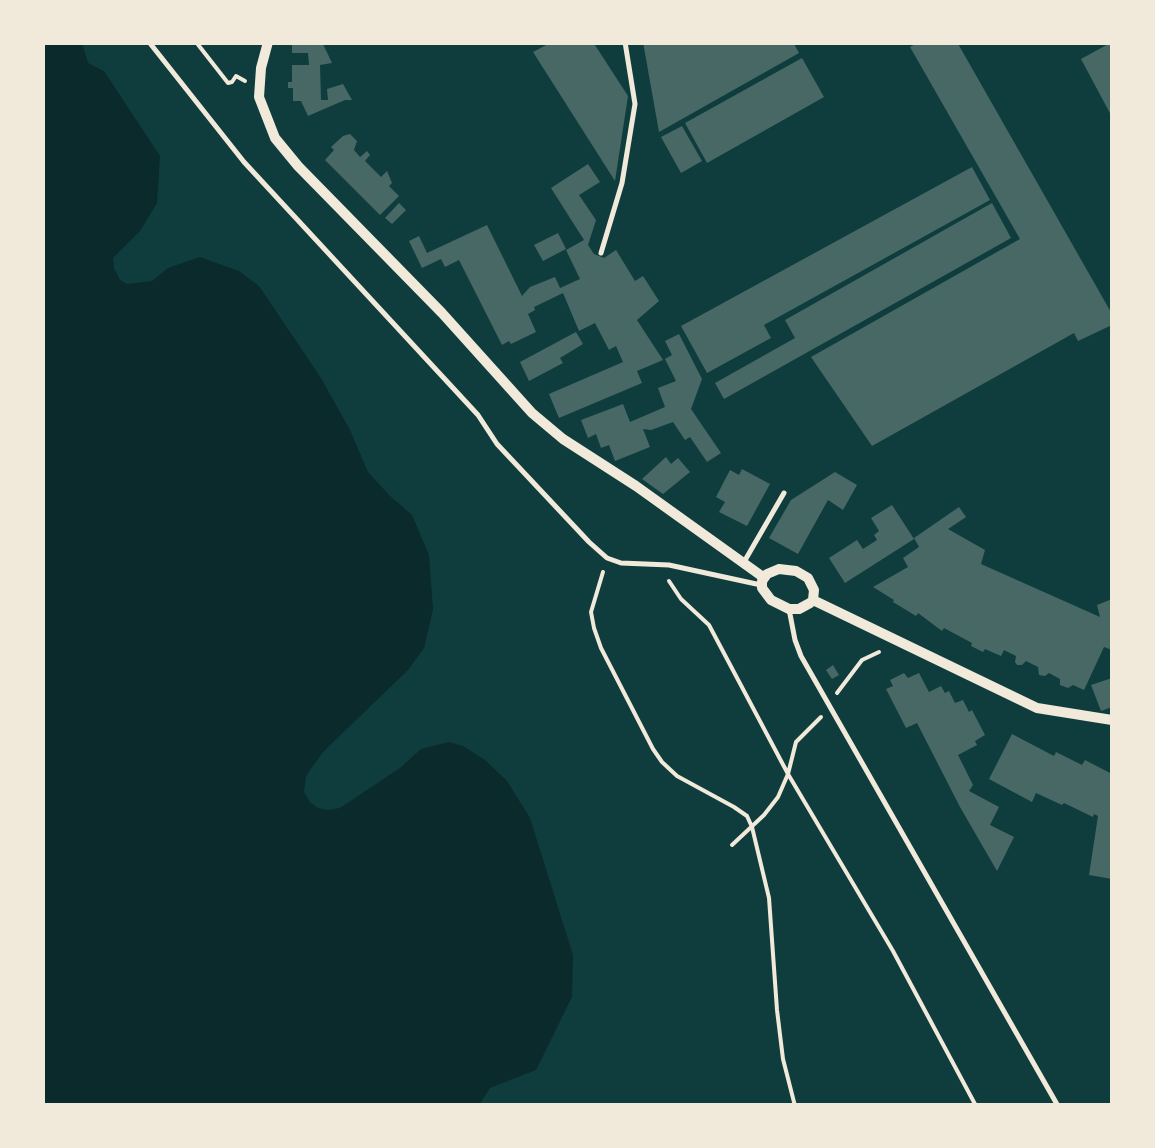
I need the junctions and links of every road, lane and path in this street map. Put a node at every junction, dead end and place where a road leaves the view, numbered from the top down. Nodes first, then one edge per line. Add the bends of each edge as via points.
1 (149, 42) edge
2 (196, 42) edge
3 (268, 42) edge
4 (626, 42) edge
5 (258, 88) junction
6 (601, 253) dead end
7 (784, 493) dead end
8 (607, 558) junction
9 (744, 562) junction
10 (660, 564) junction
11 (762, 581) junction
12 (813, 600) junction
13 (790, 609) junction
14 (899, 640) junction
15 (828, 704) junction
16 (1112, 720) edge
17 (788, 774) junction
18 (752, 828) junction
19 (732, 845) dead end
20 (795, 1106) edge
21 (976, 1106) edge
22 (1058, 1106) edge

1 - 8 lane via 244,162
2 - 5 path via 228,82 236,76
3 - 5 street
4 - 6 lane via 634,104 622,183
5 - 9 street via 275,138 532,412
7 - 9 lane
8 - 10 lane
8 - 18 path via 594,628 654,748 677,776 734,806
9 - 11 street
10 - 11 lane
10 - 17 path via 680,599 709,625
11 - 12 street via 779,569 802,573 812,583
11 - 13 street via 771,600
12 - 13 street
12 - 14 street
13 - 15 lane via 794,640
14 - 15 path via 862,660
14 - 16 street via 1037,708
15 - 17 path via 796,742
15 - 22 lane
17 - 18 path
17 - 21 path
18 - 19 path
18 - 20 path via 769,898 776,1010

